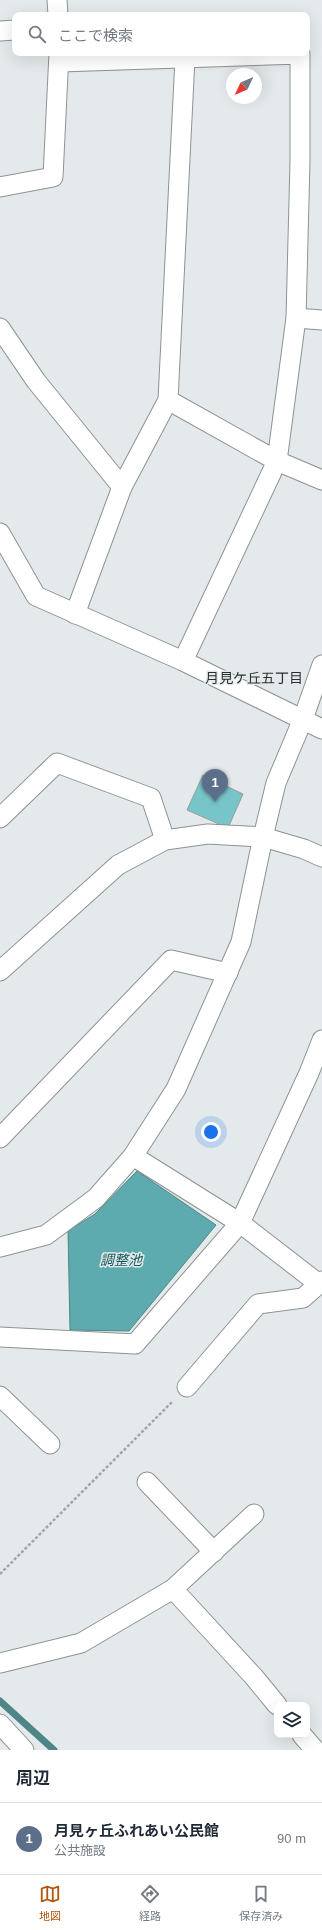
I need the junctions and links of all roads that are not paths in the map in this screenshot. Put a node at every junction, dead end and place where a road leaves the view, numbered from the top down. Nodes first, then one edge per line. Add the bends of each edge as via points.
1 (57, 0) edge
2 (58, 12) edge
3 (12, 30) edge
4 (0, 31) edge
5 (242, 56) edge
6 (300, 56) edge
7 (60, 57) edge
8 (185, 58) junction
9 (0, 187) edge
10 (296, 318) junction
11 (322, 320) edge
12 (0, 328) edge
13 (168, 400) junction
14 (277, 461) junction
15 (322, 480) edge
16 (122, 486) junction
17 (0, 533) edge
18 (75, 614) junction
19 (183, 661) junction
20 (322, 665) edge
21 (303, 719) junction
22 (322, 728) edge
23 (0, 818) edge
24 (263, 837) junction
25 (165, 840) junction
26 (322, 857) edge
27 (0, 971) edge
28 (228, 973) junction
29 (322, 1040) edge
30 (0, 1138) edge
31 (133, 1156) junction
32 (240, 1223) junction
33 (0, 1247) edge
34 (321, 1282) edge
35 (0, 1337) edge
36 (187, 1387) road end
37 (0, 1396) edge
38 (50, 1444) dead end
39 (147, 1482) dead end
40 (254, 1514) dead end
41 (214, 1552) junction
42 (173, 1589) junction
43 (0, 1663) edge
44 (275, 1702) edge
45 (0, 1724) edge
46 (305, 1738) edge
47 (24, 1750) edge
48 (315, 1750) edge

1 - 2 street
3 - 4 street
5 - 8 street
6 - 10 street
7 - 8 street
7 - 9 street via 53,177
8 - 13 street
10 - 11 street
10 - 14 street
12 - 16 street via 36,381
13 - 14 street
13 - 16 street
14 - 15 street
14 - 19 street
16 - 18 street
17 - 18 street via 36,596
18 - 19 street
19 - 21 street
20 - 21 street
21 - 22 street
21 - 24 street via 276,783
23 - 25 street via 57,763 152,798
24 - 25 street via 208,834
24 - 26 street
24 - 28 street via 241,942
25 - 27 street via 118,865
28 - 30 street via 171,960
28 - 31 street via 176,1089
29 - 32 street
31 - 32 street
31 - 33 street via 96,1198 46,1235
32 - 34 street
32 - 35 street via 135,1344
34 - 36 street via 303,1298 258,1304
37 - 38 street
39 - 41 street
40 - 41 street
41 - 42 street
42 - 43 street via 81,1643
42 - 44 street
45 - 47 street
46 - 48 street

